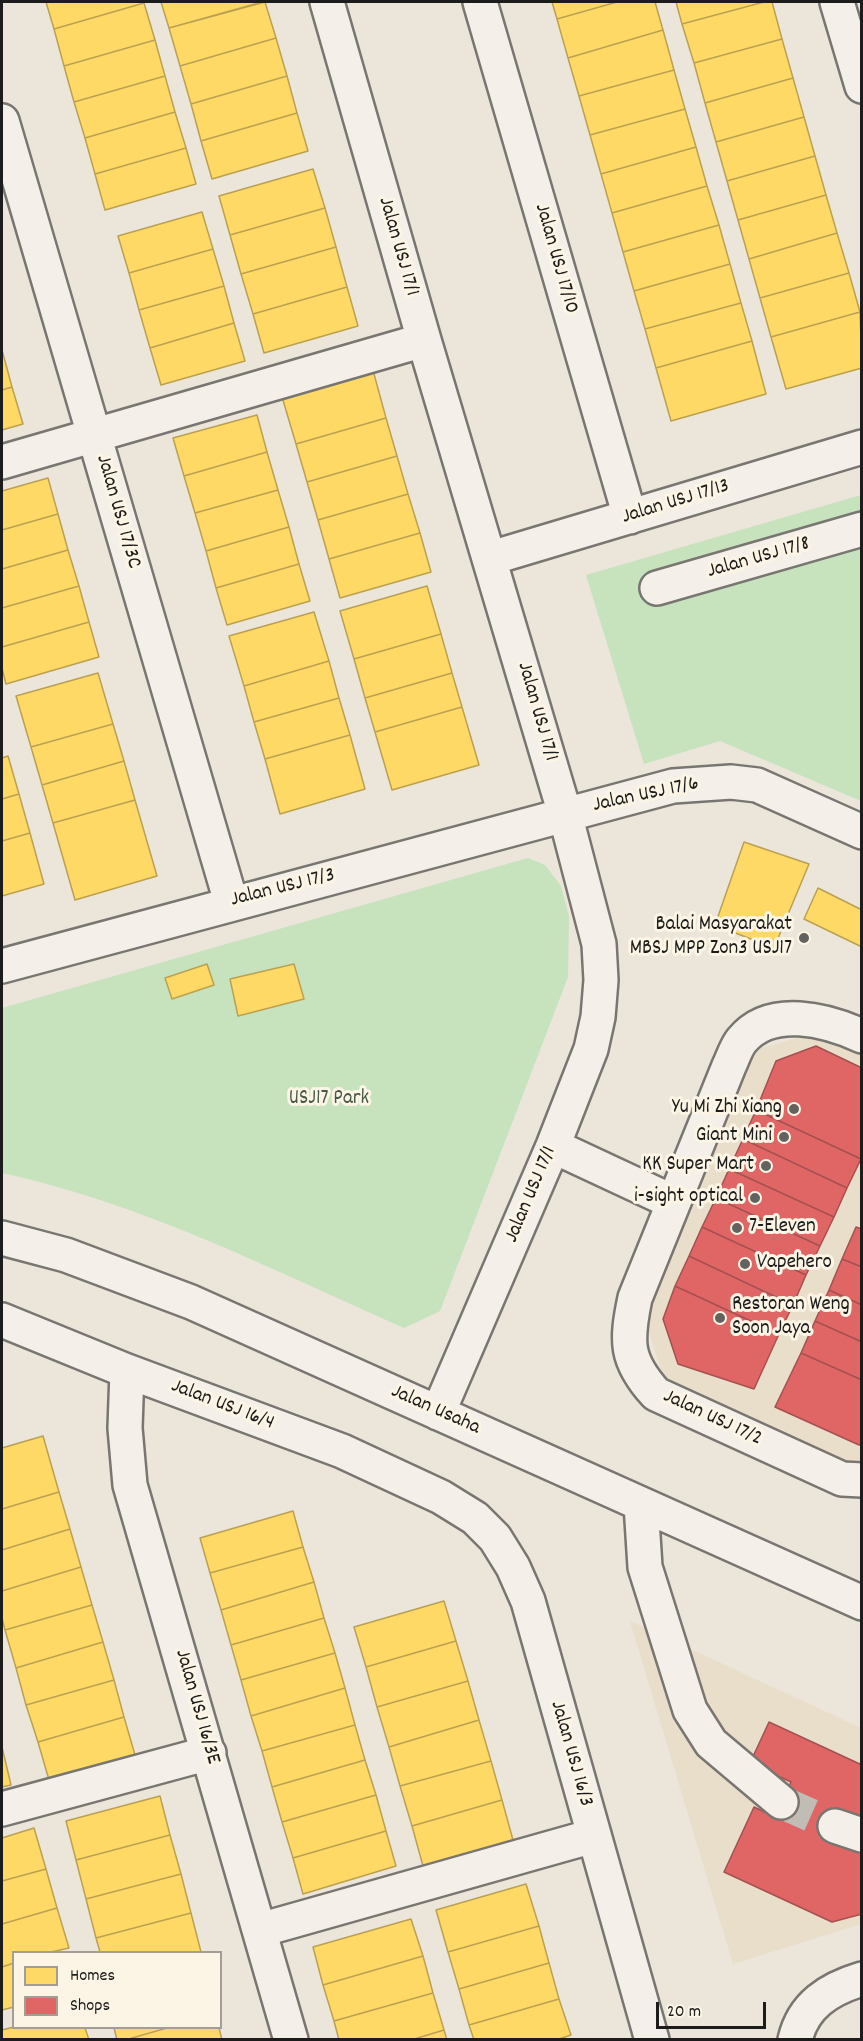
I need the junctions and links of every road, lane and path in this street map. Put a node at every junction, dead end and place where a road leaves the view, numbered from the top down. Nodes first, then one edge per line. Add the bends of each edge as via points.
1 (327, 2) edge
2 (480, 2) edge
3 (837, 2) edge
4 (861, 86) edge
5 (2, 121) edge
6 (424, 340) junction
7 (94, 435) junction
8 (861, 447) edge
9 (2, 462) edge
10 (630, 517) junction
11 (861, 529) edge
12 (491, 558) junction
13 (657, 588) dead end
14 (565, 814) junction
15 (861, 832) edge
16 (231, 902) junction
17 (2, 966) edge
18 (861, 1036) edge
19 (553, 1146) junction
20 (673, 1202) junction
21 (2, 1238) edge
22 (2, 1320) edge
23 (127, 1371) junction
24 (438, 1413) junction
25 (861, 1480) edge
26 (441, 1497) joint
27 (641, 1504) junction
28 (861, 1603) edge
29 (209, 1752) junction
30 (781, 1802) tunnel mouth
31 (2, 1809) edge
32 (593, 1836) junction
33 (260, 1930) junction
34 (861, 1979) edge
35 (291, 2040) edge
36 (652, 2040) edge
37 (795, 2040) edge

1 - 6 street, Jalan USJ 17/1
2 - 10 street, Jalan USJ 17/10
3 - 4 street
5 - 7 street, Jalan USJ 17/3C
6 - 7 street
6 - 12 street, Jalan USJ 17/1
7 - 9 street
7 - 16 street, Jalan USJ 17/3C
8 - 10 street, Jalan USJ 17/13
10 - 12 street, Jalan USJ 17/13
11 - 13 street, Jalan USJ 17/8
12 - 14 street, Jalan USJ 17/1
14 - 15 street, Jalan USJ 17/6 via 673,786 731,782 757,785
14 - 16 street, Jalan USJ 17/3
14 - 19 street, Jalan USJ 17/1 via 599,944 601,980 591,1049
16 - 17 street, Jalan USJ 17/3
18 - 20 street, Jalan USJ 17/2 via 816,1019 787,1019 762,1025 742,1040
19 - 20 street
19 - 24 street, Jalan USJ 17/1
20 - 25 street, Jalan USJ 17/2 via 633,1308 629,1353 638,1374 656,1394 842,1479
21 - 24 street, Jalan Usaha via 66,1255 191,1302
22 - 23 street, Jalan USJ 16/4
23 - 26 street, Jalan USJ 16/4 via 342,1451
23 - 29 street, Jalan USJ 16/3E via 125,1428 130,1485
24 - 27 street, Jalan Usaha
26 - 32 street, Jalan USJ 16/3 via 475,1518 495,1538 513,1567 528,1601
27 - 28 street, Jalan Usaha
27 - 30 street via 645,1567 690,1710 711,1743
29 - 31 street
29 - 33 street, Jalan USJ 16/3E
32 - 33 street
32 - 36 street, Jalan USJ 16/3
33 - 35 street, Jalan USJ 16/3E
34 - 37 street via 839,1986 814,2002 798,2027

